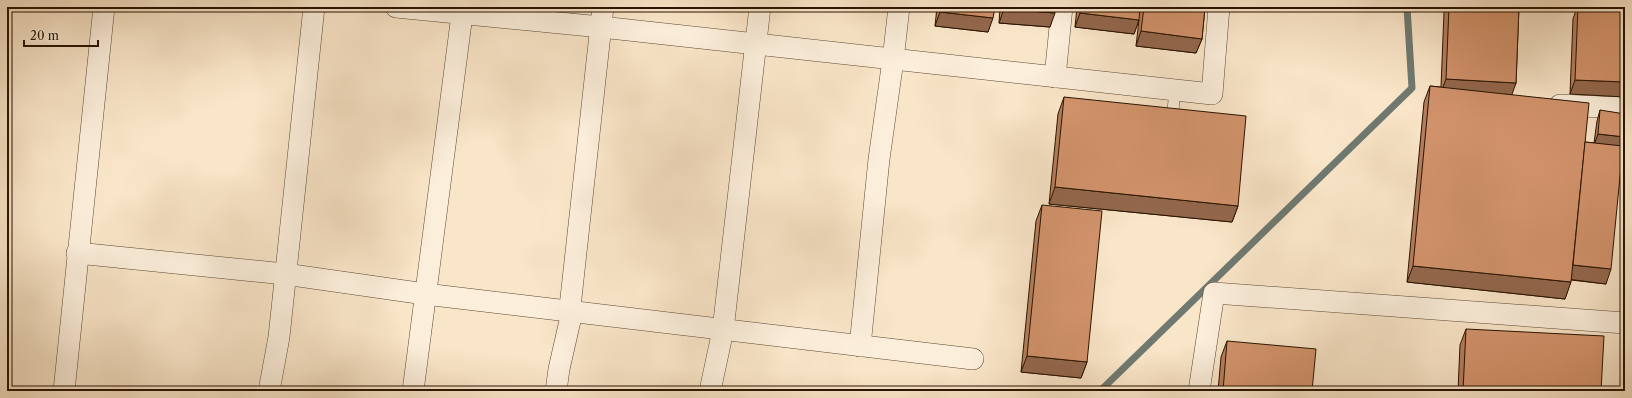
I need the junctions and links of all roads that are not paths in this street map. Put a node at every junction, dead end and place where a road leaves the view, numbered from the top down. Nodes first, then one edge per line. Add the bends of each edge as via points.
1 (104, 7) edge
2 (314, 7) edge
3 (396, 7) edge
4 (760, 7) edge
5 (899, 7) edge
6 (1062, 7) edge
7 (1219, 7) edge
8 (462, 10) edge
9 (602, 17) edge
10 (756, 45) junction
11 (893, 60) junction
12 (1055, 77) junction
13 (1175, 90) junction
14 (1542, 104) edge
15 (1625, 108) edge
16 (1172, 121) edge
17 (77, 253) junction
18 (285, 274) junction
19 (425, 294) junction
20 (572, 312) junction
21 (1625, 323) edge
22 (723, 330) junction
23 (860, 346) junction
24 (973, 359) dead end
25 (64, 391) edge
26 (269, 391) edge
27 (413, 391) edge
28 (556, 391) edge
29 (710, 391) edge
30 (1199, 391) edge

1 - 17 street
2 - 18 street
3 - 8 street
4 - 10 street
5 - 11 street
6 - 12 street
7 - 13 street via 1212,94
8 - 9 street
8 - 19 street
9 - 10 street
9 - 20 street via 570,307
10 - 11 street
10 - 22 street
11 - 12 street
11 - 23 street via 879,159
12 - 13 street
13 - 16 lane
14 - 15 street
17 - 18 street
17 - 25 street
18 - 19 street
18 - 26 street via 279,337
19 - 20 street
19 - 27 street
20 - 22 street
20 - 28 street
21 - 30 street via 1214,294
22 - 23 street
22 - 29 street
23 - 24 street

